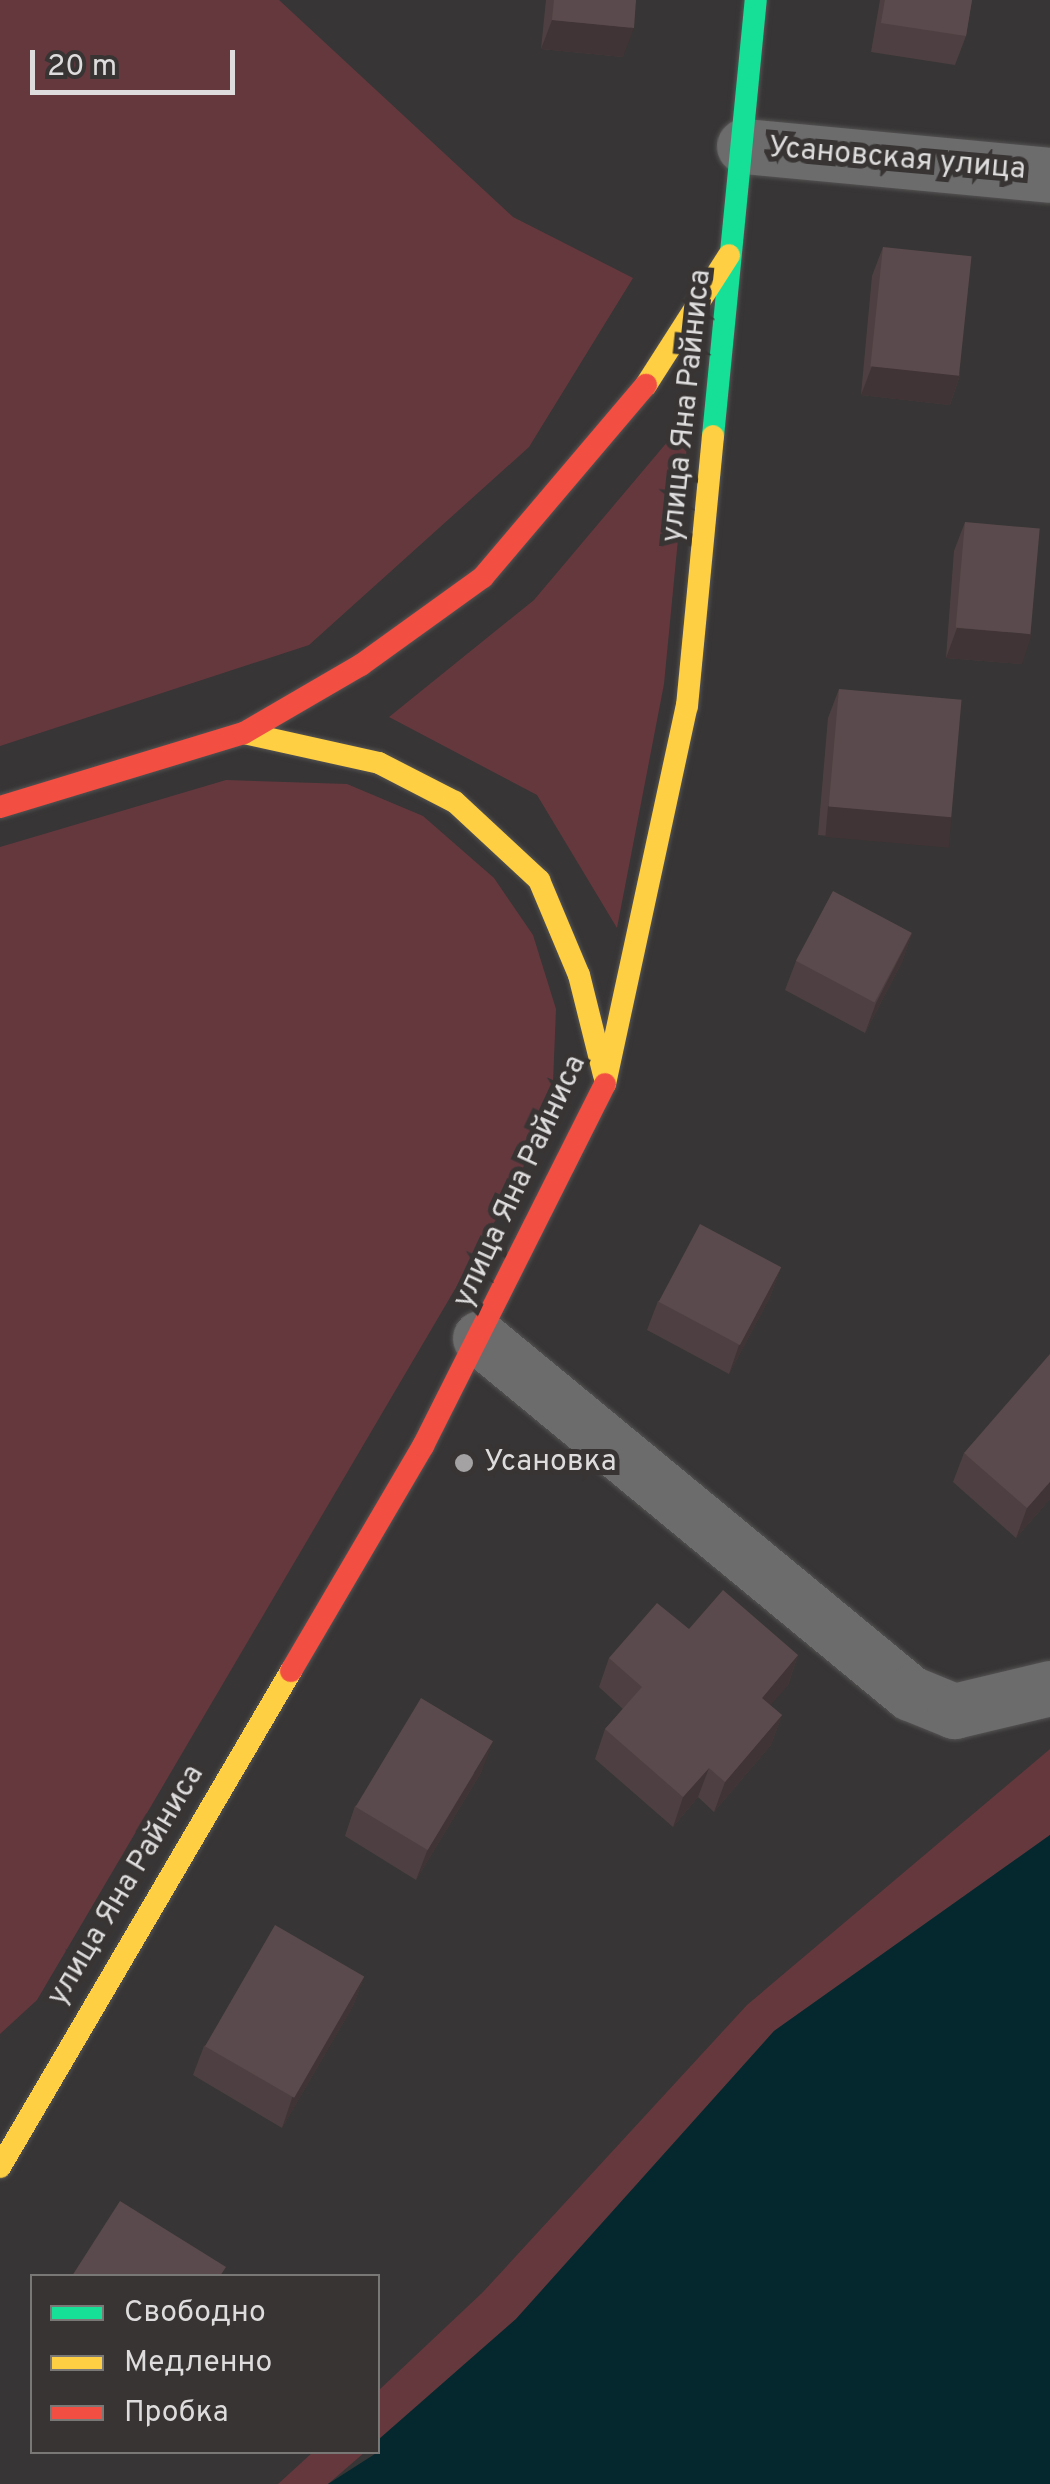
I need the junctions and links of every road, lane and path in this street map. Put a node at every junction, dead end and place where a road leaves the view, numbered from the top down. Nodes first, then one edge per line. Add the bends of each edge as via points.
1 (756, 0) edge
2 (744, 146) junction
3 (1050, 175) edge
4 (735, 245) junction
5 (244, 733) junction
6 (0, 808) edge
7 (606, 1083) junction
8 (480, 1338) junction
9 (1050, 1688) edge
10 (65, 2048) junction
11 (16, 2082) dead end
12 (0, 2167) edge

1 - 2 street, улица Яна Райниса
2 - 3 street, Усановская улица
2 - 4 street, улица Яна Райниса
4 - 5 street via 632,406 546,515 482,577 361,665
4 - 7 street, улица Яна Райниса via 687,706
5 - 6 street
5 - 7 street via 379,763 455,802 538,880 579,975
7 - 8 street, улица Яна Райниса
8 - 9 street via 910,1693 954,1712
8 - 10 street, улица Яна Райниса
10 - 11 street, улица Яна Райниса
10 - 12 street, улица Яна Райниса

